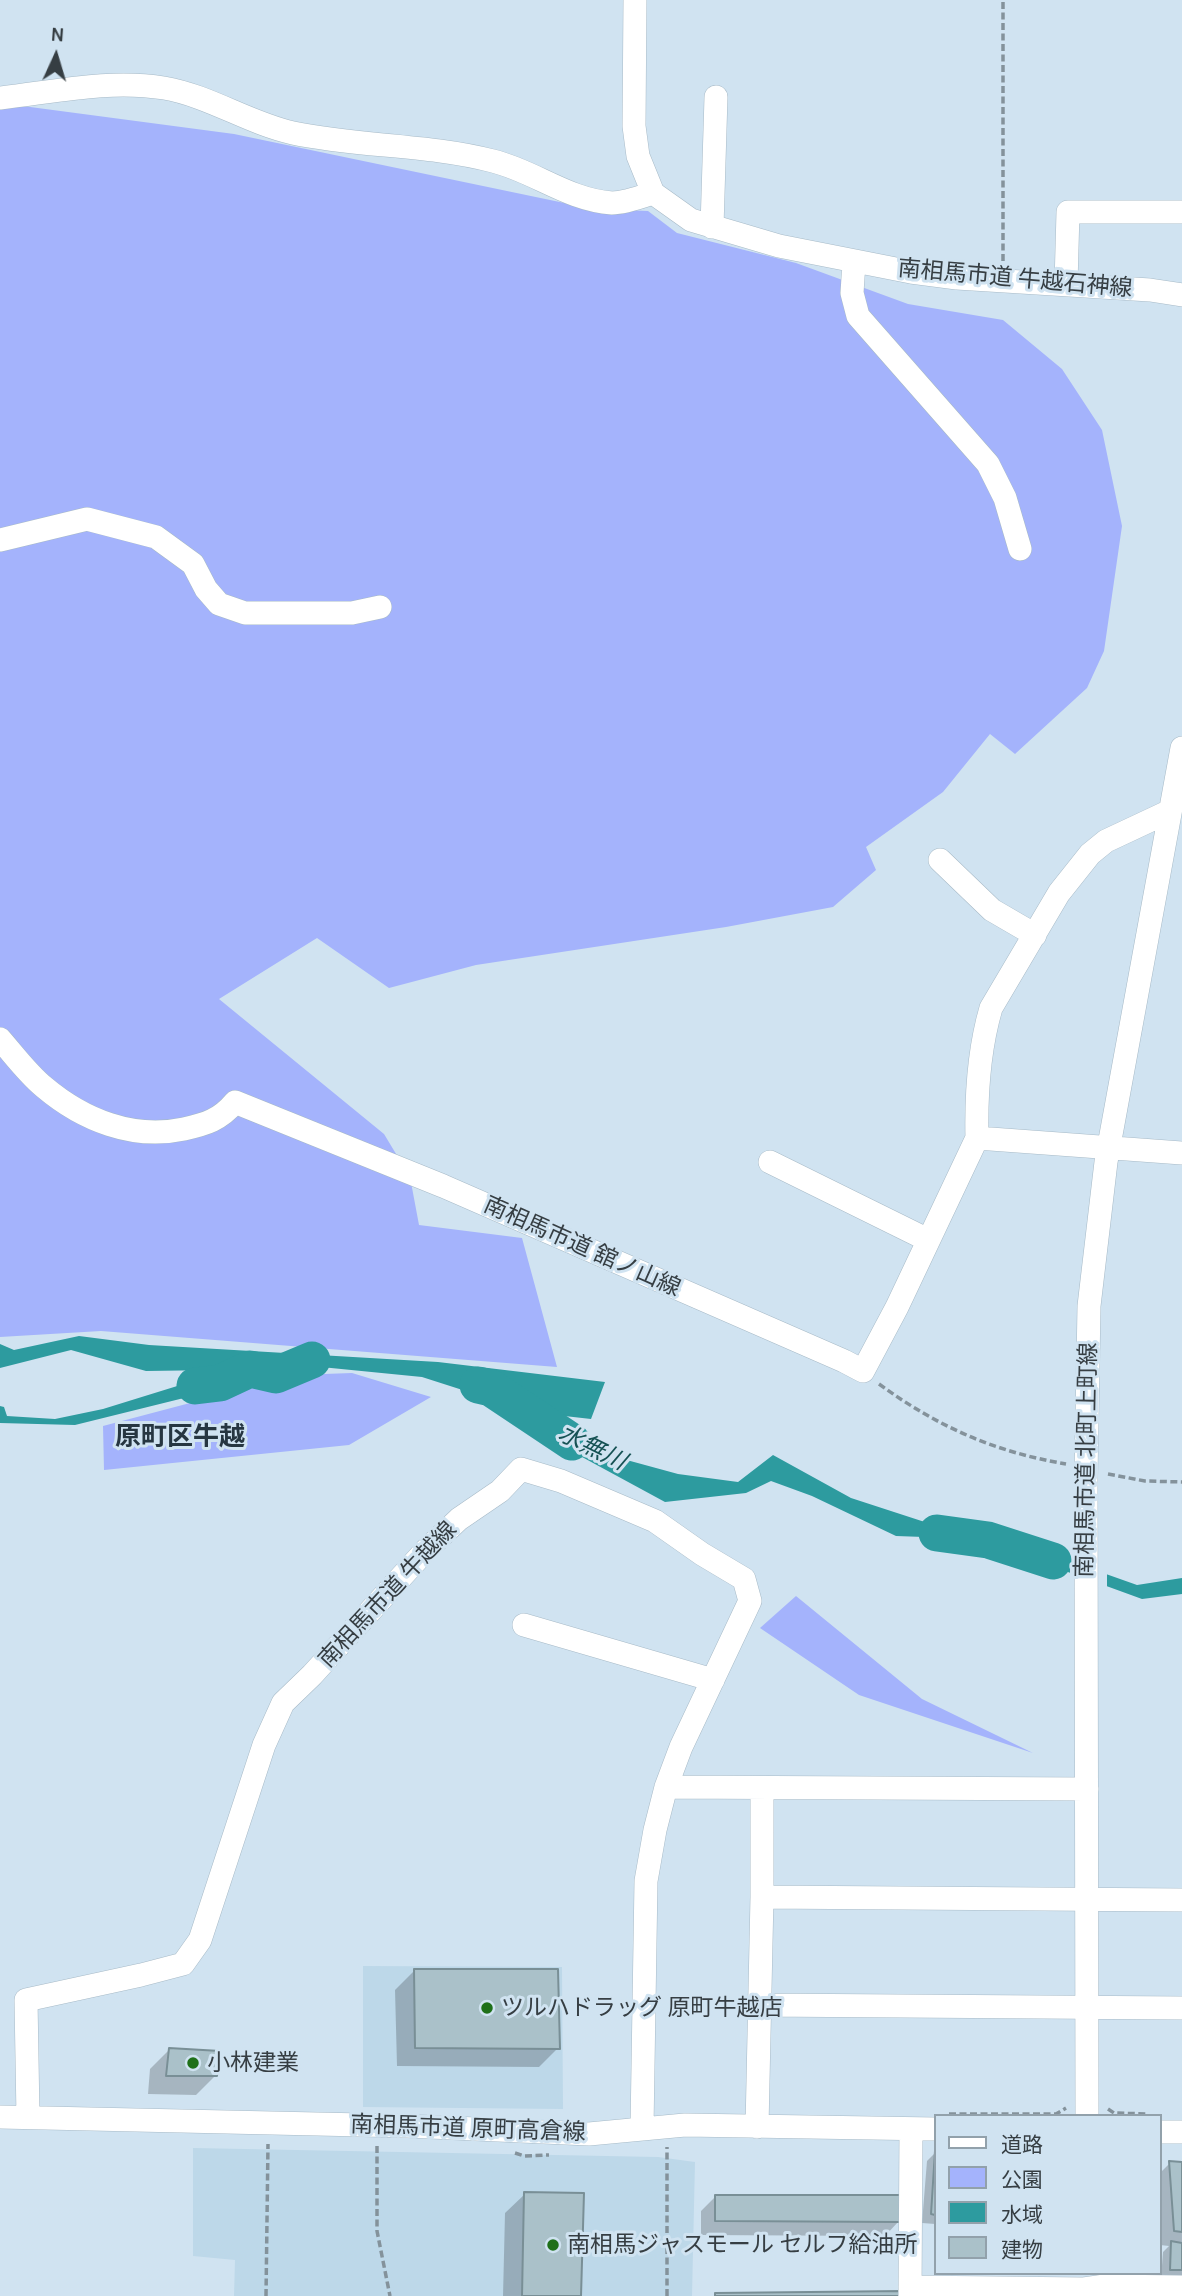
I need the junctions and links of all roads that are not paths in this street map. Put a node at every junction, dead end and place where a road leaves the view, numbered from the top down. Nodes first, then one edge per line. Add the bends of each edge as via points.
1 (635, 0) edge
2 (716, 97) dead end
3 (0, 98) edge
4 (653, 192) junction
5 (1182, 212) edge
6 (712, 227) junction
7 (854, 262) junction
8 (1066, 284) junction
9 (1182, 295) edge
10 (0, 540) edge
11 (1020, 550) dead end
12 (380, 607) dead end
13 (1181, 759) edge
14 (1170, 811) junction
15 (940, 860) dead end
16 (1035, 935) junction
17 (0, 1040) edge
18 (977, 1138) junction
19 (1109, 1147) junction
20 (1182, 1153) edge
21 (770, 1162) dead end
22 (928, 1240) junction
23 (524, 1625) dead end
24 (713, 1681) junction
25 (1086, 1781) junction
26 (666, 1787) junction
27 (762, 1789) junction
28 (762, 1897) junction
29 (1086, 1900) junction
30 (1182, 1900) edge
31 (760, 2005) junction
32 (1182, 2008) edge
33 (1086, 2009) junction
34 (1096, 2112) edge
35 (0, 2117) edge
36 (28, 2117) junction
37 (1161, 2125) edge
38 (757, 2127) junction
39 (642, 2128) junction
40 (911, 2129) junction
41 (934, 2129) edge
42 (1182, 2132) edge
43 (1085, 2286) edge
44 (1182, 2287) edge
45 (910, 2292) edge

1 - 4 street via 634,126 638,156
2 - 6 street
3 - 4 street via 88,86 163,88 214,102 254,122 292,133 495,161 575,197 614,203
4 - 6 street, 南相馬市道 牛越石神線 via 691,220
5 - 8 street via 1068,212
6 - 7 street, 南相馬市道 牛越石神線
7 - 8 street, 南相馬市道 牛越石神線 via 911,272
7 - 11 street via 852,293 858,316 988,464 1005,498
8 - 9 street, 南相馬市道 牛越石神線
10 - 12 street via 88,519 156,537 193,564 219,604 245,613 352,613
13 - 14 street, 南相馬市道 北町上町線
14 - 16 street via 1106,841 1090,854 1059,893
14 - 19 street, 南相馬市道 北町上町線
15 - 16 street via 992,910
16 - 18 street via 991,1008 976,1108
17 - 22 street, 南相馬市道 舘ノ山線 via 43,1086 74,1109 108,1125 143,1133 169,1132 202,1125 223,1115 235,1102 443,1186 863,1371
18 - 19 street
18 - 22 street
19 - 20 street
19 - 25 street, 南相馬市道 北町上町線 via 1089,1306
21 - 22 street
23 - 24 street
24 - 26 street, 南相馬市道 牛越線
24 - 36 street, 南相馬市道 牛越線 via 750,1601 744,1579 655,1521 521,1469 424,1552 283,1703 248,1790 200,1940 183,1964 26,2000
25 - 27 street
25 - 29 street, 南相馬市道 北町上町線
26 - 27 street
26 - 39 street, 南相馬市道 牛越線 via 646,1881
27 - 28 street
28 - 29 street
28 - 31 street
29 - 30 street
29 - 33 street, 南相馬市道 北町上町線
31 - 33 street
31 - 38 street
32 - 33 street
33 - 34 street, 南相馬市道 北町上町線
35 - 36 street, 南相馬市道 原町高倉線
36 - 39 street, 南相馬市道 原町高倉線 via 589,2134
37 - 42 street
38 - 39 street, 南相馬市道 原町高倉線
38 - 40 street, 南相馬市道 原町高倉線
40 - 41 street, 南相馬市道 原町高倉線
40 - 45 street
43 - 44 street
43 - 45 street

